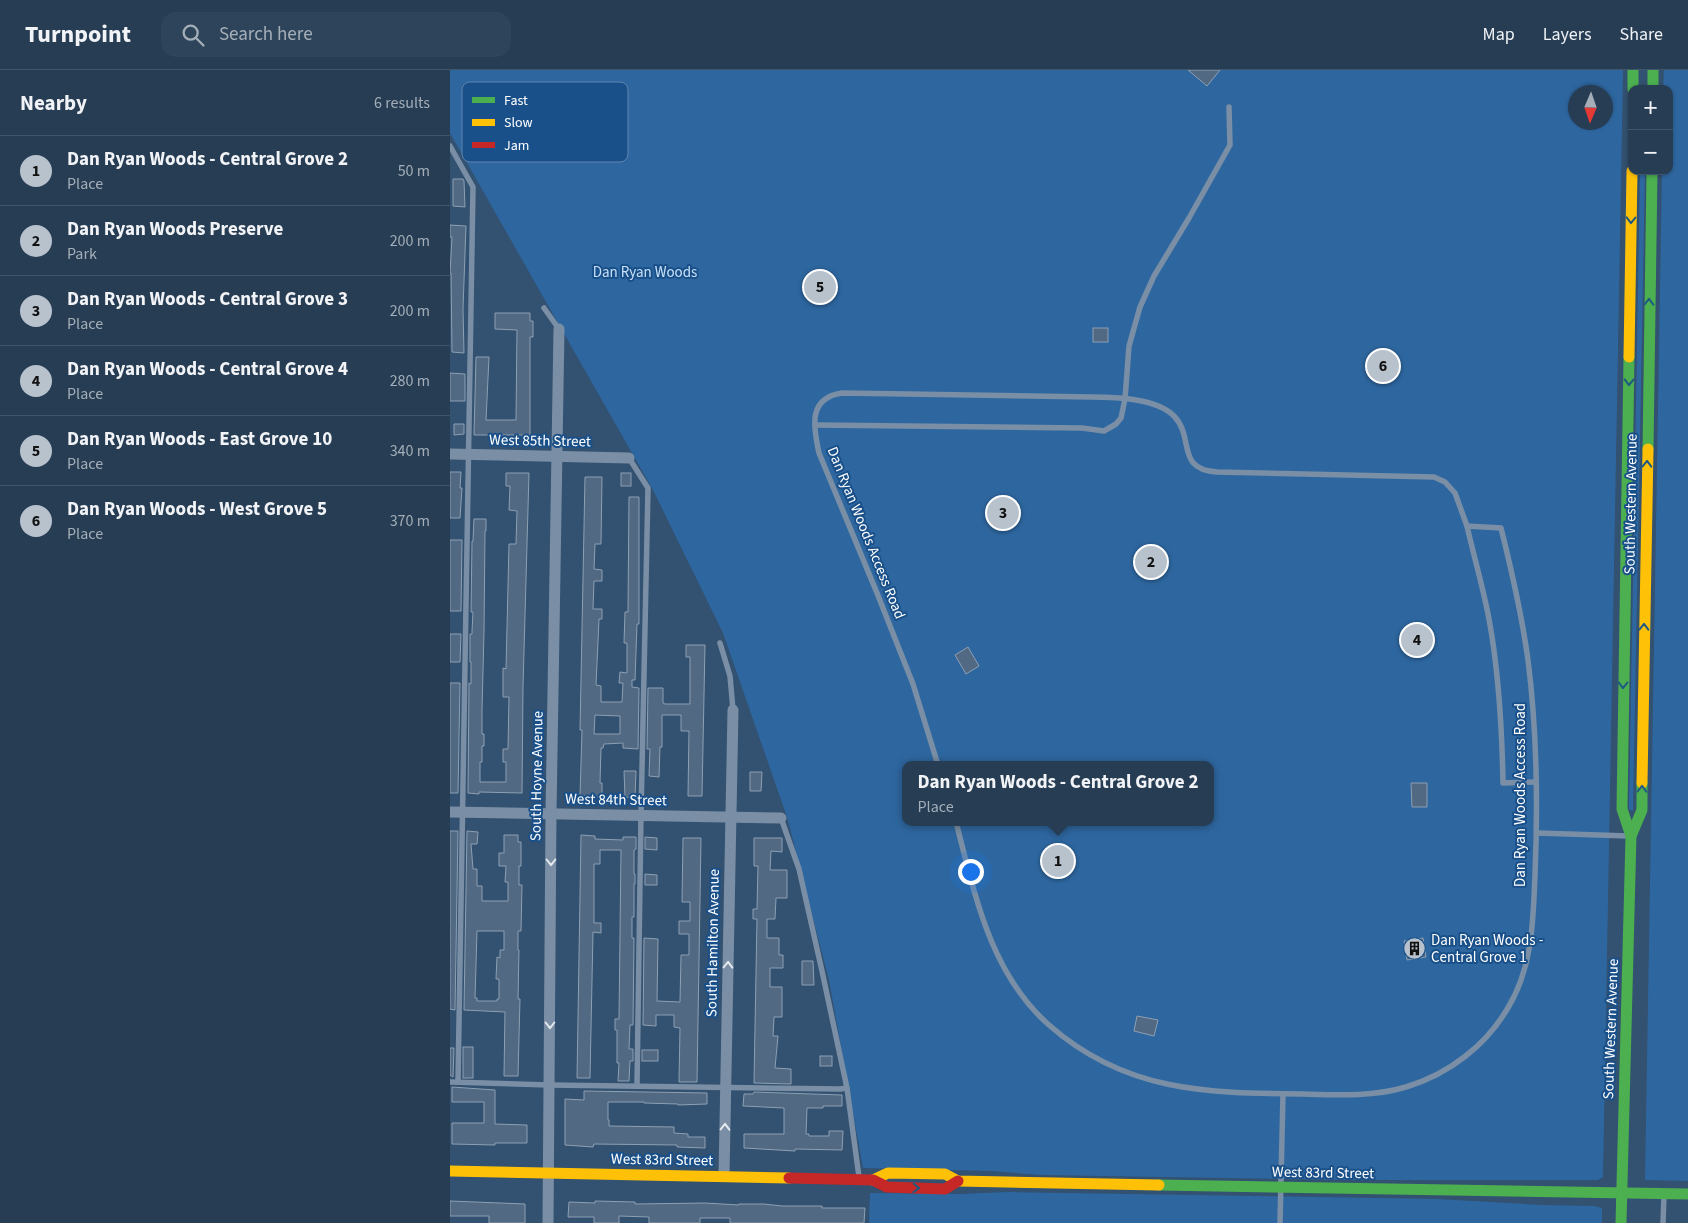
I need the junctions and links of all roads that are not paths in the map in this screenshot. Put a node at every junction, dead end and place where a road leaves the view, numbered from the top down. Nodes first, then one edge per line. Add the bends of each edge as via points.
1 (1634, 70) edge
2 (1654, 70) edge
3 (1633, 85) edge
4 (1653, 85) edge
5 (1229, 107) dead end
6 (450, 146) edge
7 (1632, 175) edge
8 (1652, 175) edge
9 (544, 308) dead end
10 (559, 329) joint
11 (1125, 399) junction
12 (815, 425) junction
13 (450, 454) edge
14 (469, 454) junction
15 (558, 456) junction
16 (629, 458) joint
17 (1467, 526) junction
18 (720, 643) dead end
19 (733, 710) joint
20 (937, 761) edge
21 (1536, 782) junction
22 (456, 812) edge
23 (551, 814) junction
24 (640, 815) junction
25 (731, 817) junction
26 (781, 818) joint
27 (957, 826) edge
28 (1536, 833) junction
29 (1632, 836) junction
30 (450, 1082) edge
31 (458, 1082) junction
32 (549, 1085) junction
33 (637, 1086) junction
34 (726, 1088) junction
35 (847, 1088) junction
36 (1283, 1094) junction
37 (450, 1171) edge
38 (548, 1173) junction
39 (724, 1176) junction
40 (860, 1180) junction
41 (1281, 1187) junction
42 (1622, 1192) junction
43 (1664, 1194) junction
44 (1688, 1194) edge
45 (548, 1223) edge
46 (1280, 1223) edge
47 (1621, 1223) edge
48 (1663, 1223) edge

1 - 3 main road
2 - 4 main road
5 - 11 lane via 1230,145 1154,276 1140,307 1129,346
6 - 14 lane via 472,187
7 -> 29 main road, South Western Avenue via 1622,809
29 -> 8 main road, South Western Avenue via 1642,810
9 - 10 lane
10 - 15 street, South Hoyne Avenue
11 - 12 lane via 1121,418 1104,431 1082,428
11 - 12 lane, Dan Ryan Woods Access Road via 842,393 823,399 818,405
11 - 17 lane, Dan Ryan Woods Access Road via 1165,409 1173,416 1180,424 1192,462 1207,471 1434,477 1446,482 1455,493
12 - 20 lane, Dan Ryan Woods Access Road via 821,460 913,684
13 - 14 street, West 85th Street
14 - 15 street, West 85th Street
14 - 22 lane
15 - 16 street, West 85th Street
15 - 23 street, South Hoyne Avenue
16 - 24 lane via 648,488
17 - 21 lane, Dan Ryan Woods Access Road via 1502,528 1528,660
17 - 21 lane via 1495,654 1503,782
18 - 19 lane via 728,663
19 - 25 street, South Hamilton Avenue
21 - 28 lane, Dan Ryan Woods Access Road
22 - 23 street, West 84th Street
22 - 31 lane
23 - 24 street, West 84th Street
23 -> 32 street, South Hoyne Avenue
24 - 25 street, West 84th Street
24 - 33 lane
25 - 26 street, West 84th Street
34 -> 25 street, South Hamilton Avenue
26 - 35 lane via 799,869
27 - 36 lane, Dan Ryan Woods Access Road via 980,912 994,948 1012,983 1048,1024 1092,1056 1145,1080 1177,1087
28 - 29 lane
28 - 36 lane, Dan Ryan Woods Access Road via 1529,955 1510,1005 1477,1046 1456,1064 1404,1087 1352,1095
29 - 42 main road, South Western Avenue
30 - 31 lane
31 - 32 lane
32 - 33 lane
32 - 38 street, South Hoyne Avenue
33 - 34 lane
34 - 35 lane
39 -> 34 street, South Hamilton Avenue
35 - 40 lane
36 - 41 lane
37 - 38 main road, West 83rd Street
38 - 39 main road, West 83rd Street
38 - 45 street, South Hoyne Avenue
39 - 40 main road, West 83rd Street
40 - 41 main road, West 83rd Street via 874,1180 887,1186 945,1189 958,1180
41 - 42 main road, West 83rd Street
41 - 46 lane
42 - 43 main road, West 83rd Street
42 - 47 main road, South Western Avenue
43 - 44 main road, West 83rd Street
43 - 48 lane

